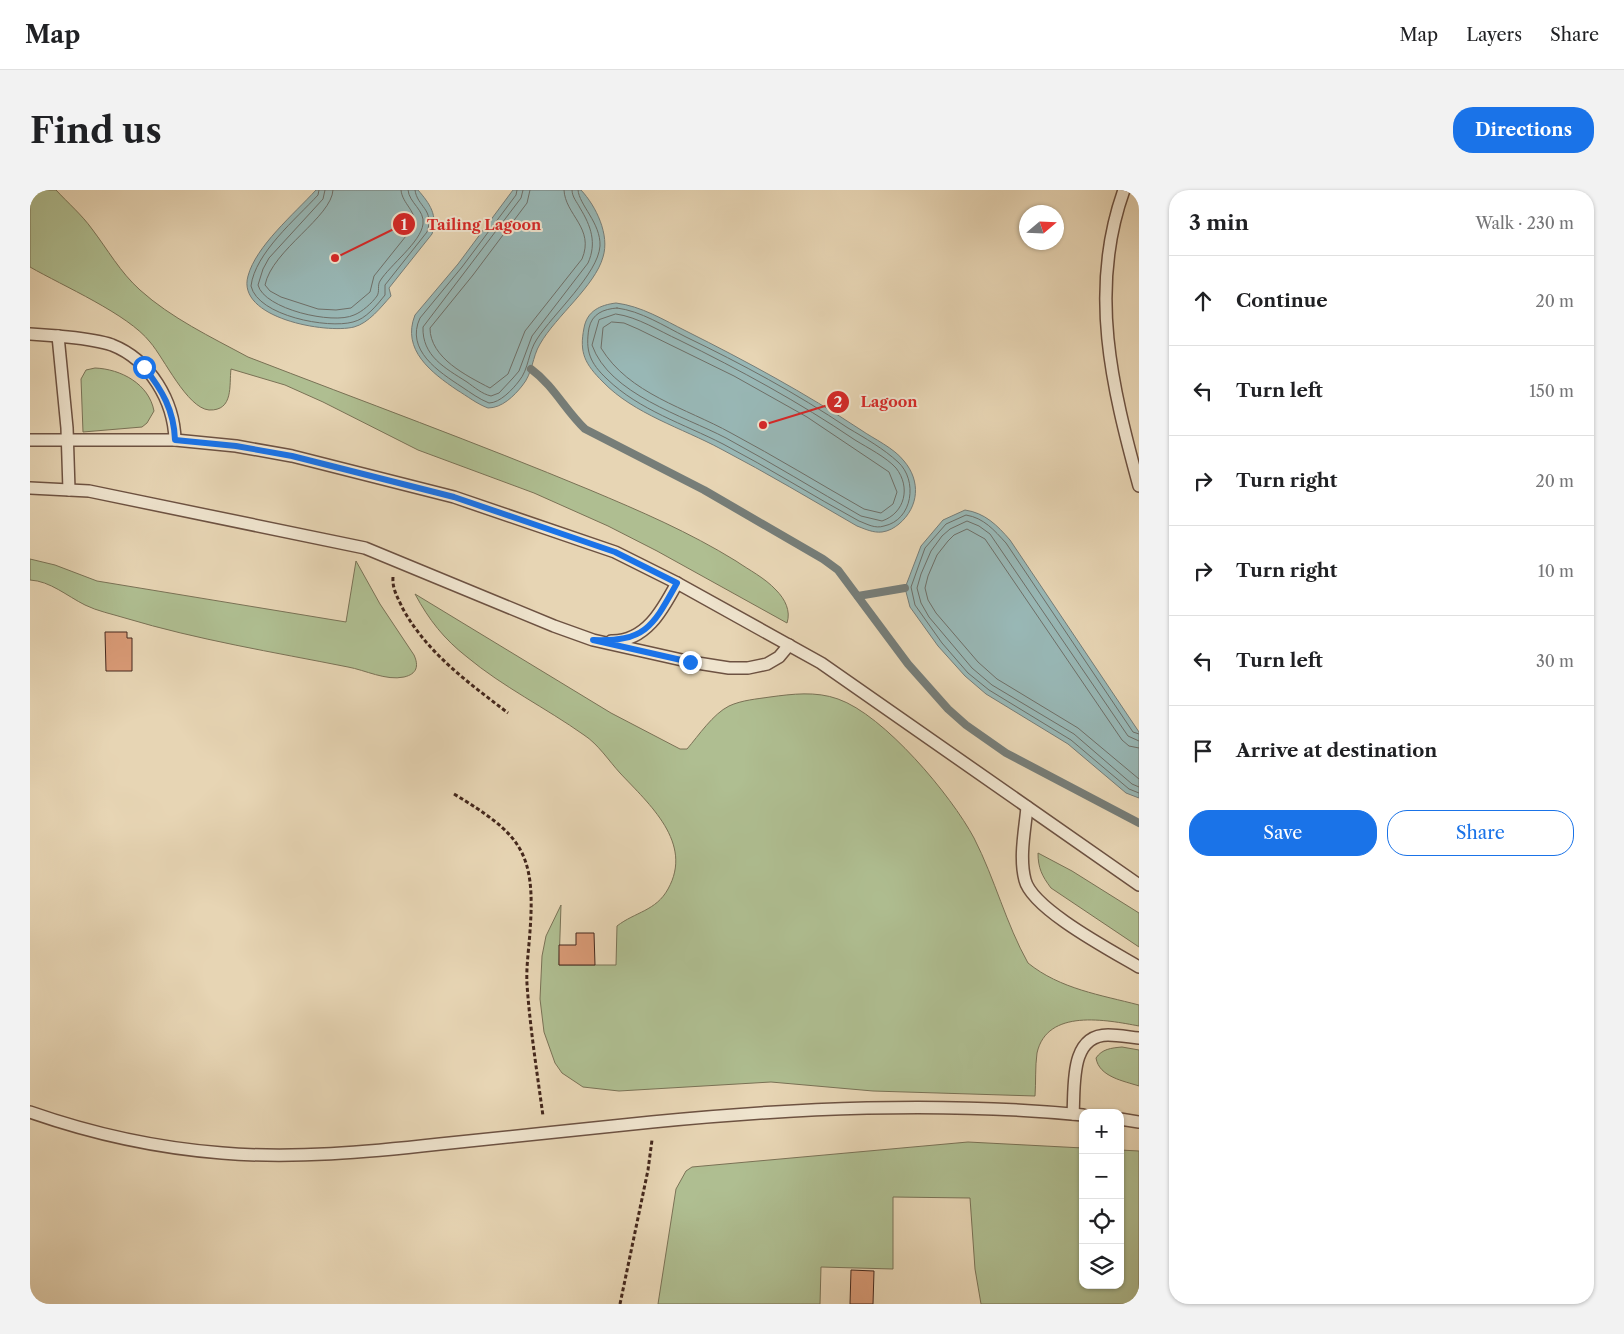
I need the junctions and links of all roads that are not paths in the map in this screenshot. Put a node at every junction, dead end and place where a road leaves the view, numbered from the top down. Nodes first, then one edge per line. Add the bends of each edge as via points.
1 (1124, 190) edge
2 (30, 334) edge
3 (58, 336) junction
4 (30, 440) edge
5 (68, 440) junction
6 (175, 440) junction
7 (1139, 486) edge
8 (30, 488) edge
9 (69, 490) junction
10 (677, 583) junction
11 (593, 640) junction
12 (789, 645) junction
13 (1027, 806) junction
14 (1139, 885) edge
15 (1139, 968) edge
16 (1139, 1038) edge
17 (30, 1112) edge
18 (1078, 1115) edge
19 (1124, 1120) edge
20 (1139, 1122) edge

1 - 7 lane via 1110,236 1105,303 1118,405
2 - 3 lane
3 - 5 lane
3 - 6 lane via 112,346 144,367 169,405
4 - 5 lane
5 - 6 lane
5 - 9 lane
6 - 10 lane via 292,456 454,497 615,552
8 - 9 lane
9 - 11 lane via 89,491 365,548
10 - 11 lane via 651,623 634,636 615,641
10 - 12 lane
11 - 12 lane via 737,669 767,664 779,657
12 - 13 lane via 869,696
13 - 14 lane
13 - 15 lane via 1023,861 1025,881 1032,895 1062,920
16 - 18 lane via 1106,1035 1086,1043 1079,1055
17 - 18 lane via 153,1144 247,1155 358,1152 752,1113 984,1109
19 - 20 lane

